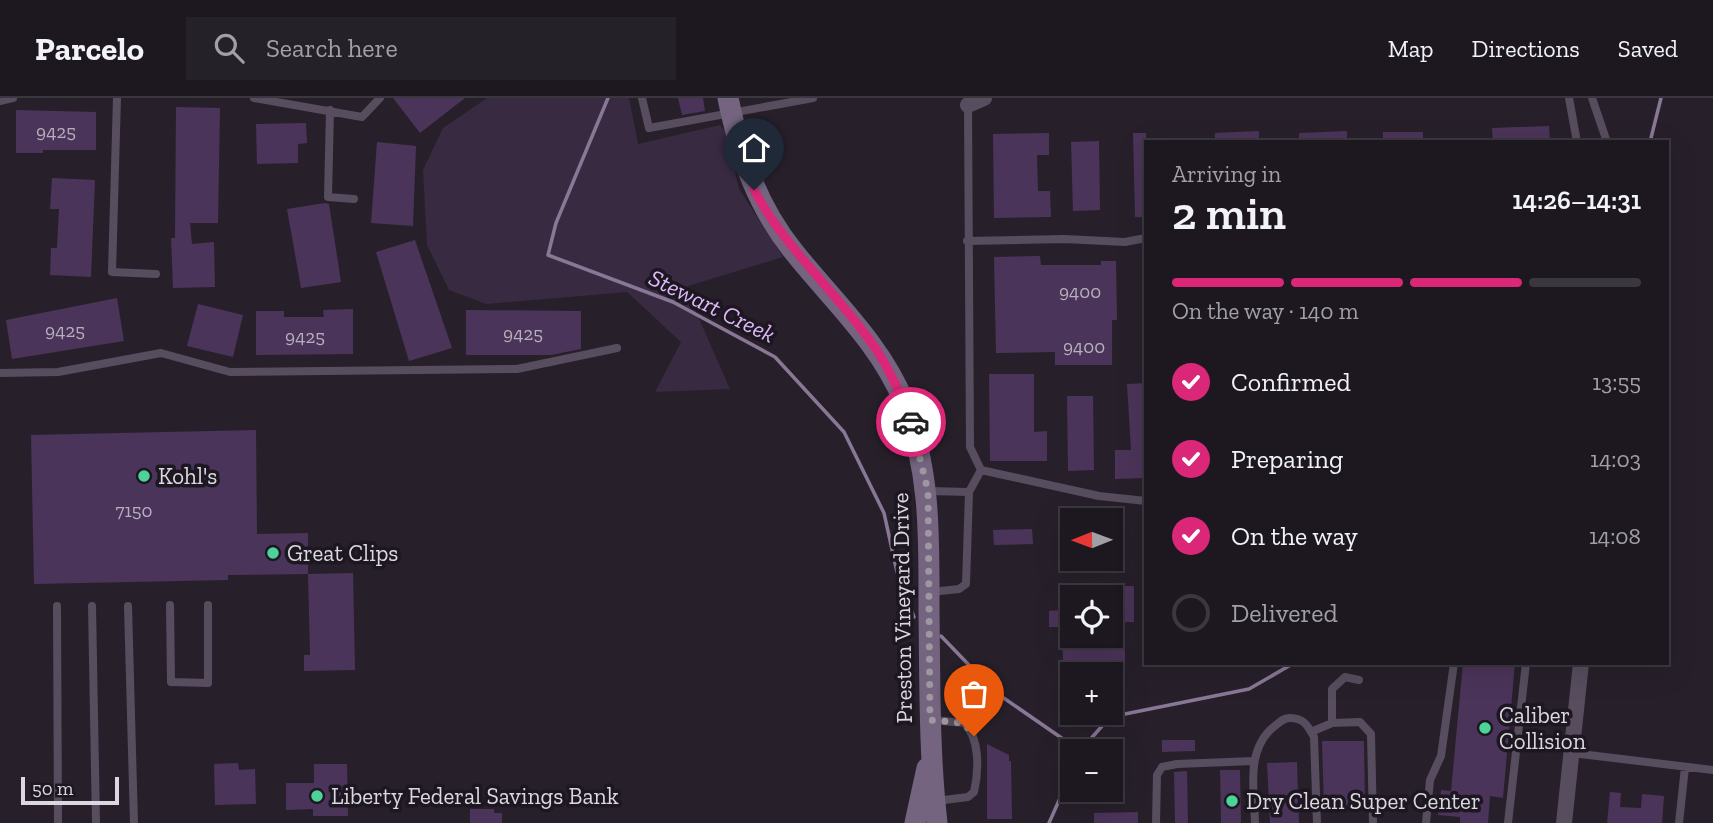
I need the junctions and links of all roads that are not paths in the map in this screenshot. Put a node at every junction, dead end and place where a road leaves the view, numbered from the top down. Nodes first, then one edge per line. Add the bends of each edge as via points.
1 (13, 98) edge
2 (117, 98) edge
3 (254, 98) edge
4 (380, 98) edge
5 (642, 98) edge
6 (813, 98) edge
7 (984, 98) edge
8 (1569, 98) edge
9 (1592, 98) edge
10 (0, 101) edge
11 (968, 105) joint
12 (729, 106) edge
13 (330, 110) junction
14 (1577, 140) edge
15 (1606, 140) edge
16 (354, 199) dead end
17 (1144, 238) edge
18 (967, 241) junction
19 (156, 274) dead end
20 (617, 348) dead end
21 (0, 373) edge
22 (981, 470) junction
23 (928, 491) junction
24 (969, 492) junction
25 (1144, 501) edge
26 (929, 592) junction
27 (208, 605) dead end
28 (57, 606) dead end
29 (92, 606) dead end
30 (128, 606) dead end
31 (170, 606) dead end
32 (1454, 665) edge
33 (1526, 665) edge
34 (1581, 665) edge
35 (1359, 680) dead end
36 (930, 720) junction
37 (1332, 723) junction
38 (1311, 732) junction
39 (930, 752) junction
40 (1572, 753) junction
41 (1253, 761) junction
42 (1685, 767) junction
43 (1713, 770) edge
44 (935, 801) junction
45 (58, 823) edge
46 (96, 823) edge
47 (134, 823) edge
48 (915, 823) edge
49 (937, 823) edge
50 (1156, 823) edge
51 (1255, 823) edge
52 (1317, 823) edge
53 (1373, 823) edge
54 (1426, 823) edge
55 (1508, 823) edge
56 (1564, 823) edge
57 (1679, 823) edge

1 - 10 lane
2 - 19 lane via 112,272
3 - 13 lane
4 - 13 lane via 362,117
5 - 12 lane via 649,128
6 - 12 lane
7 - 11 street
8 - 14 lane
9 - 15 lane
11 - 18 lane
12 - 23 street, Preston Vineyard Drive via 741,155 764,207 794,252 876,349 894,380 918,441
13 - 16 lane via 328,197
17 - 18 lane
18 - 22 lane via 970,447
20 - 21 lane via 517,369 230,372 161,353 58,372
22 - 24 lane
22 - 25 lane via 1099,496
23 - 24 lane
23 - 26 street, Preston Vineyard Drive
24 - 26 lane via 966,583 959,589
26 - 36 street, Preston Vineyard Drive
27 - 31 lane via 208,683 172,681
28 - 45 lane
29 - 46 lane
30 - 47 lane
32 - 54 lane
33 - 55 lane
34 - 40 street
35 - 37 lane via 1345,677 1332,689
36 - 39 street, Preston Vineyard Drive
36 - 44 lane via 964,723 974,736 975,747 974,792 968,797
37 - 38 lane
37 - 53 lane via 1360,722 1371,734
38 - 41 lane via 1299,718 1285,718 1264,734
38 - 52 lane
39 - 44 street, Preston Vineyard Drive
39 - 48 street, Preston Vineyard Drive
40 - 42 lane
40 - 56 street
41 - 50 lane via 1162,768 1157,775
41 - 51 lane
42 - 43 lane
42 - 57 lane
44 - 49 street, Preston Vineyard Drive

